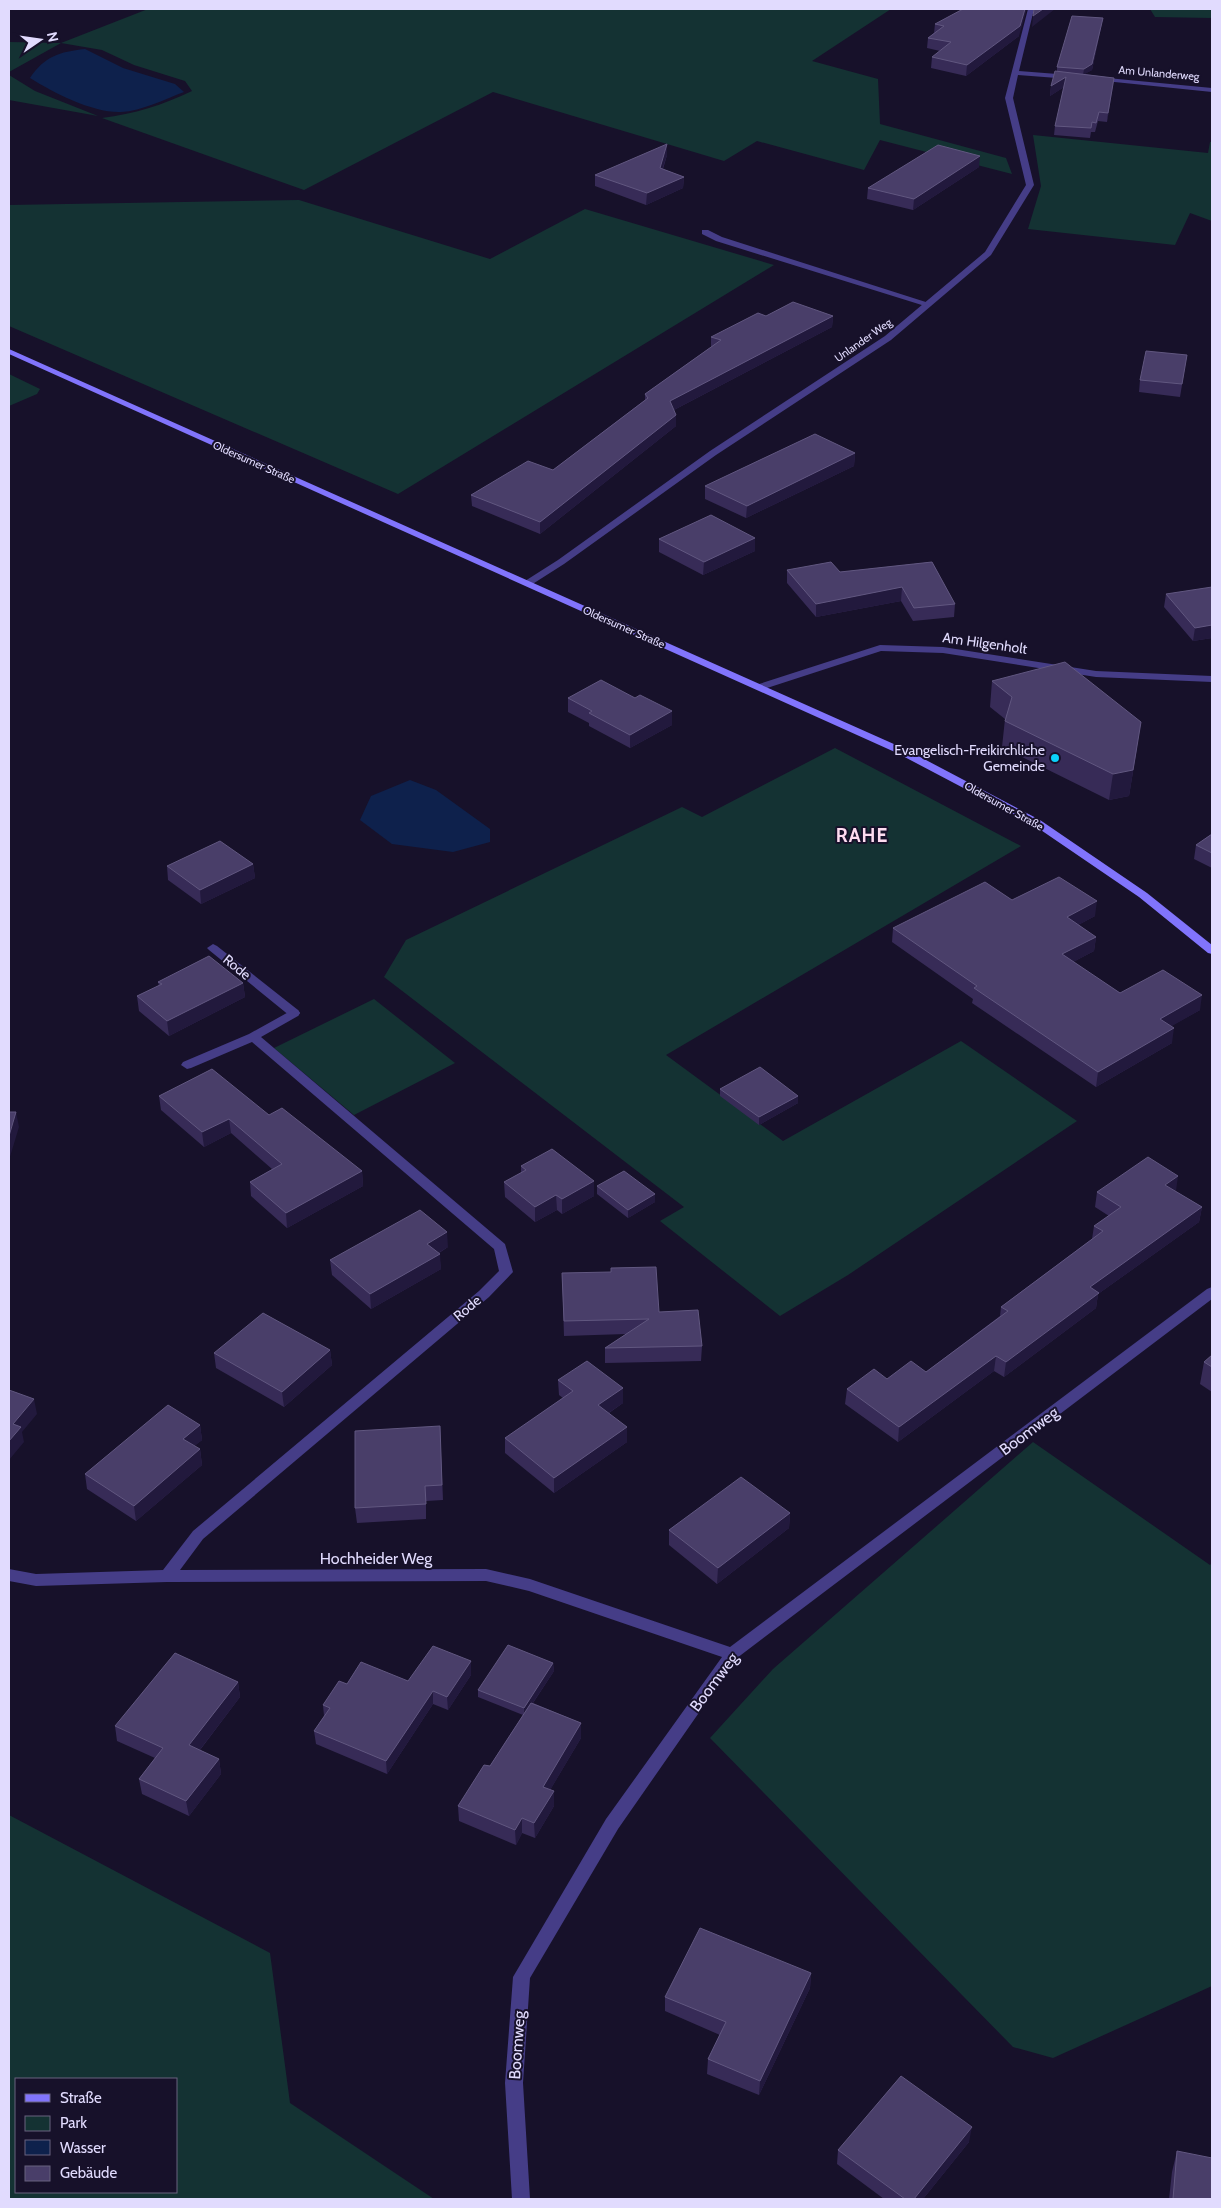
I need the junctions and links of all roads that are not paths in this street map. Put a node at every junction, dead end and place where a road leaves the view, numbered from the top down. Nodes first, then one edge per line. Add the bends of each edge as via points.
1 (1031, 9) edge
2 (1015, 73) junction
3 (1082, 78) edge
4 (1092, 79) edge
5 (1212, 90) edge
6 (705, 232) dead end
7 (928, 304) junction
8 (9, 351) edge
9 (528, 583) junction
10 (1212, 679) edge
11 (760, 687) junction
12 (213, 948) dead end
13 (1212, 951) edge
14 (253, 1037) junction
15 (187, 1065) dead end
16 (1212, 1292) edge
17 (9, 1575) edge
18 (167, 1576) junction
19 (732, 1654) junction
20 (521, 2199) edge

1 - 2 street, Unlander Weg
2 - 3 street
2 - 7 street, Unlander Weg via 1009,98 1030,185 988,253
4 - 5 street, Am Unlanderweg
6 - 7 street
7 - 9 street, Unlander Weg via 888,338 713,453
8 - 9 main road, Oldersumer Straße
9 - 11 main road, Oldersumer Straße
10 - 11 street, Am Hilgenholt via 1096,674 943,650 880,648
11 - 13 main road, Oldersumer Straße via 901,751 1036,822 1143,895
12 - 14 street, Rode via 294,1013
14 - 15 street, Rode
14 - 18 street, Rode via 500,1248 506,1272 198,1535
16 - 19 street, Boomweg
17 - 18 street, Hochheider Weg via 36,1580
18 - 19 street, Hochheider Weg via 486,1575 530,1585
19 - 20 street, Boomweg via 612,1824 522,1977 514,2083

